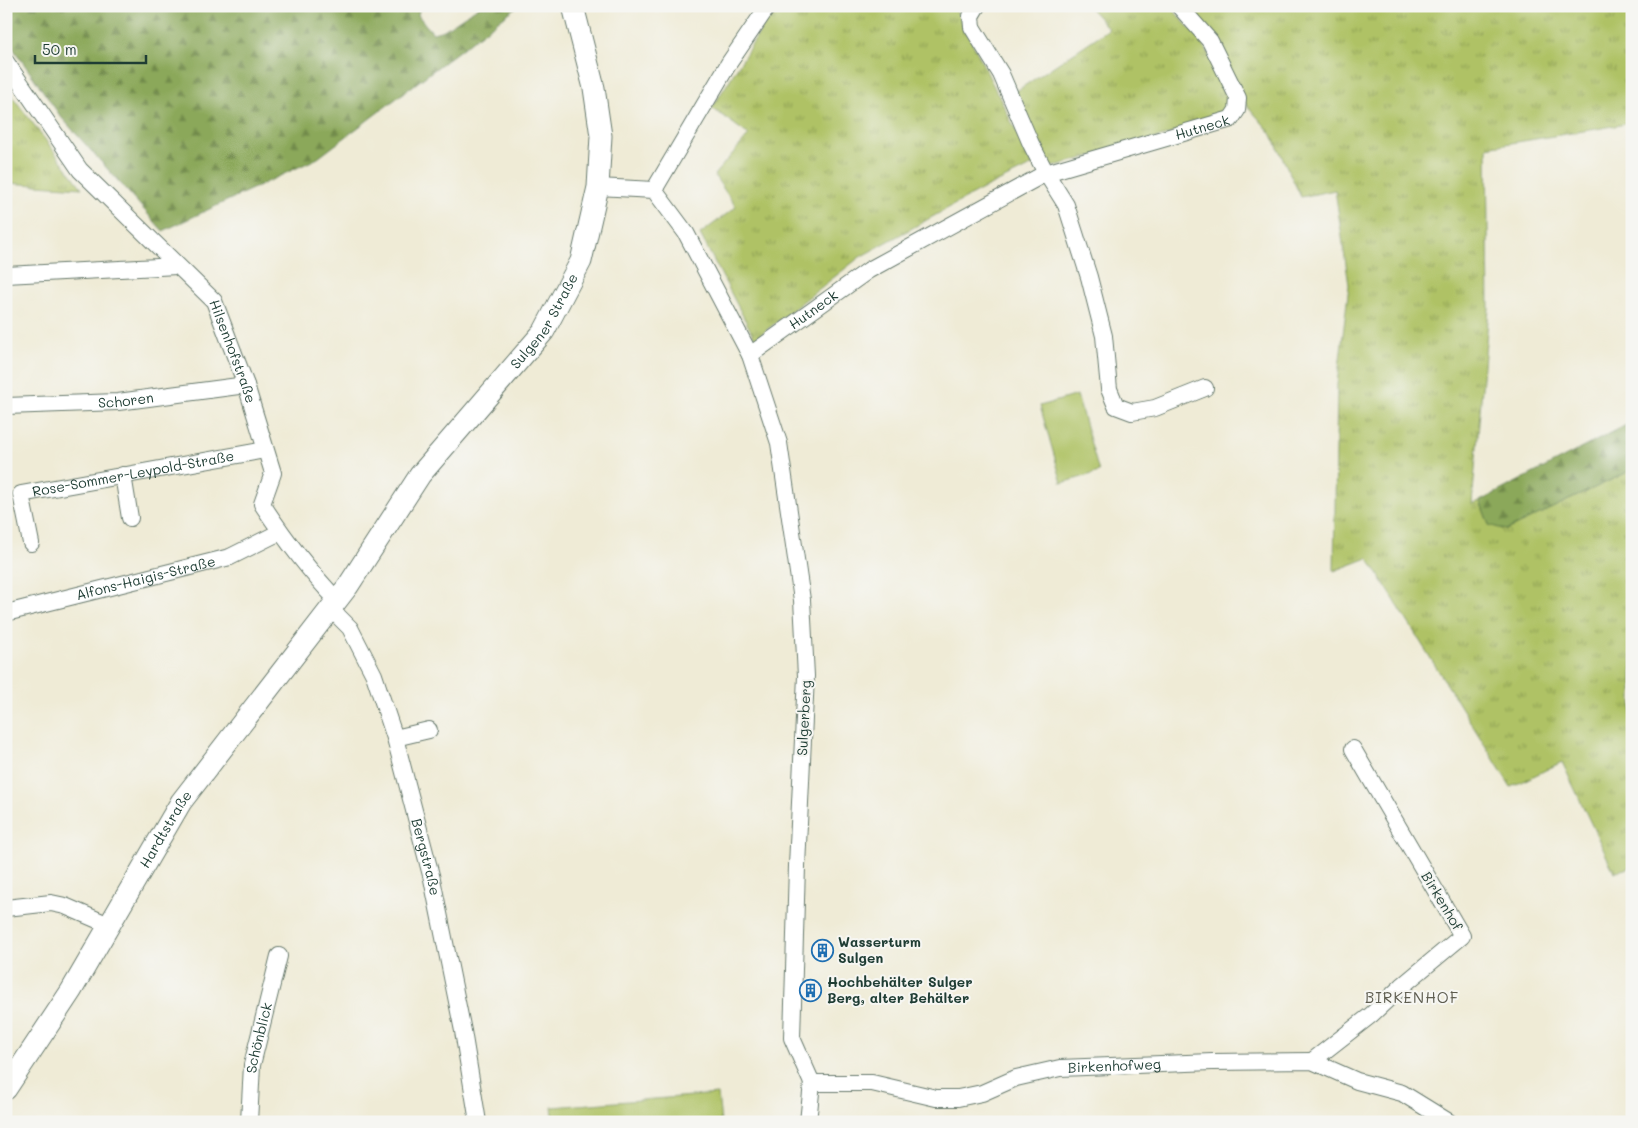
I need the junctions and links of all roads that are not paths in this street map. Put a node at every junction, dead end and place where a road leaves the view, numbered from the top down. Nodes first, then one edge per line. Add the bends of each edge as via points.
1 (573, 6) edge
2 (768, 6) edge
3 (976, 6) edge
4 (1179, 6) edge
5 (6, 62) edge
6 (1046, 173) junction
7 (598, 187) junction
8 (654, 190) junction
9 (177, 266) junction
10 (6, 275) edge
11 (750, 355) junction
12 (246, 385) junction
13 (1205, 388) dead end
14 (6, 406) edge
15 (265, 450) junction
16 (124, 475) junction
17 (130, 518) dead end
18 (280, 532) junction
19 (31, 543) dead end
20 (339, 598) junction
21 (6, 613) edge
22 (429, 730) dead end
23 (395, 738) junction
24 (1353, 749) dead end
25 (6, 908) edge
26 (109, 924) junction
27 (279, 956) dead end
28 (1312, 1061) junction
29 (812, 1083) junction
30 (6, 1089) edge
31 (249, 1122) edge
32 (478, 1122) edge
33 (808, 1122) edge
34 (1449, 1122) edge

1 - 7 main road, Sulgener Straße via 594,88 601,136
2 - 8 street via 729,63
3 - 6 street via 971,16 972,26 1002,74
4 - 6 street, Hutneck via 1210,41 1238,98 1237,110 1231,119
5 - 9 street, Hilsenhofstraße via 80,170
6 - 11 street, Hutneck via 869,270
6 - 13 street via 1066,205 1089,277 1104,336 1109,389 1116,406 1132,412 1155,408
7 - 8 street
7 - 20 main road, Sulgener Straße via 581,261 544,331 420,475
8 - 11 street via 686,233
9 - 10 street
9 - 12 street, Hilsenhofstraße via 214,301
11 - 29 street, Sulgerberg via 779,443 802,600 806,676 792,1038
12 - 14 street, Schoren via 118,402
12 - 15 street, Hilsenhofstraße
15 - 16 street, Rose-Sommer-Leypold-Straße
15 - 18 street, Hilsenhofstraße via 274,473 262,504
16 - 17 street
16 - 19 street, Rose-Sommer-Leypold-Straße via 21,494
18 - 20 street, Hilsenhofstraße via 313,576
18 - 21 street, Alfons-Haigis-Straße via 230,557
20 - 23 street, Bergstraße via 374,675
20 - 26 main road, Hardtstraße via 181,802
22 - 23 street
23 - 32 street, Bergstraße via 432,880
24 - 28 street, Birkenhof via 1462,936
25 - 26 street via 51,903
26 - 30 main road, Hardtstraße via 71,991
27 - 31 street, Schönblick via 252,1065
28 - 29 street, Birkenhofweg via 1060,1068 1016,1078 982,1093 958,1098 912,1094 872,1083
28 - 34 street, Birkenhofweg via 1357,1081 1402,1093
29 - 33 street

